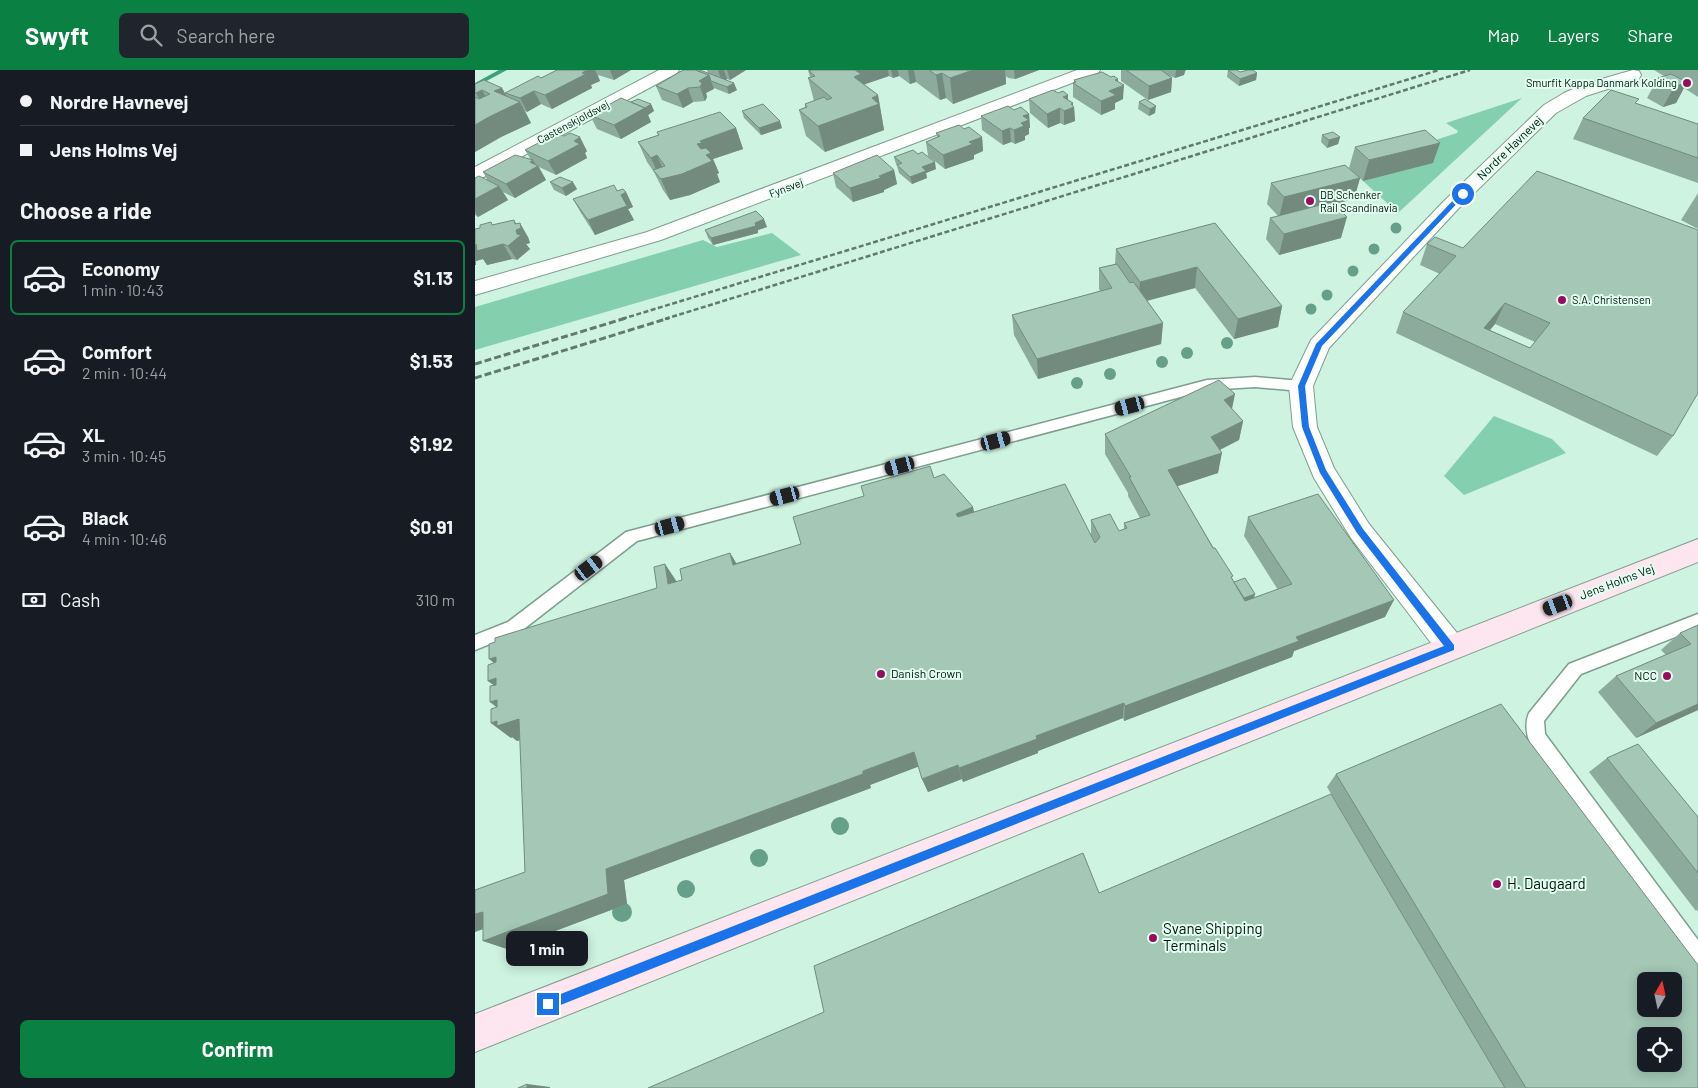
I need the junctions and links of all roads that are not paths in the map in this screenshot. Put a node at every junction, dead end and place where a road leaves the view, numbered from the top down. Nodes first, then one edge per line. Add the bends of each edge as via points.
1 (671, 70) edge
2 (1092, 70) edge
3 (1632, 73) edge
4 (475, 174) edge
5 (475, 288) edge
6 (1301, 386) junction
7 (1698, 550) edge
8 (1698, 621) edge
9 (475, 643) edge
10 (1451, 647) junction
11 (1698, 958) edge
12 (475, 1033) edge

1 - 4 street, Castenskjoldsvej
2 - 5 street, Fynsvej via 654,236
3 - 6 street, Nordre Havnevej via 1589,87 1550,109 1451,205 1319,345
6 - 9 lane via 1255,382 1207,386 632,536 514,626
6 - 10 street, Nordre Havnevej via 1305,427 1323,471 1360,531
7 - 10 main road, Jens Holms Vej
8 - 11 lane via 1575,669 1535,719 1536,737
10 - 12 main road, Jens Holms Vej

